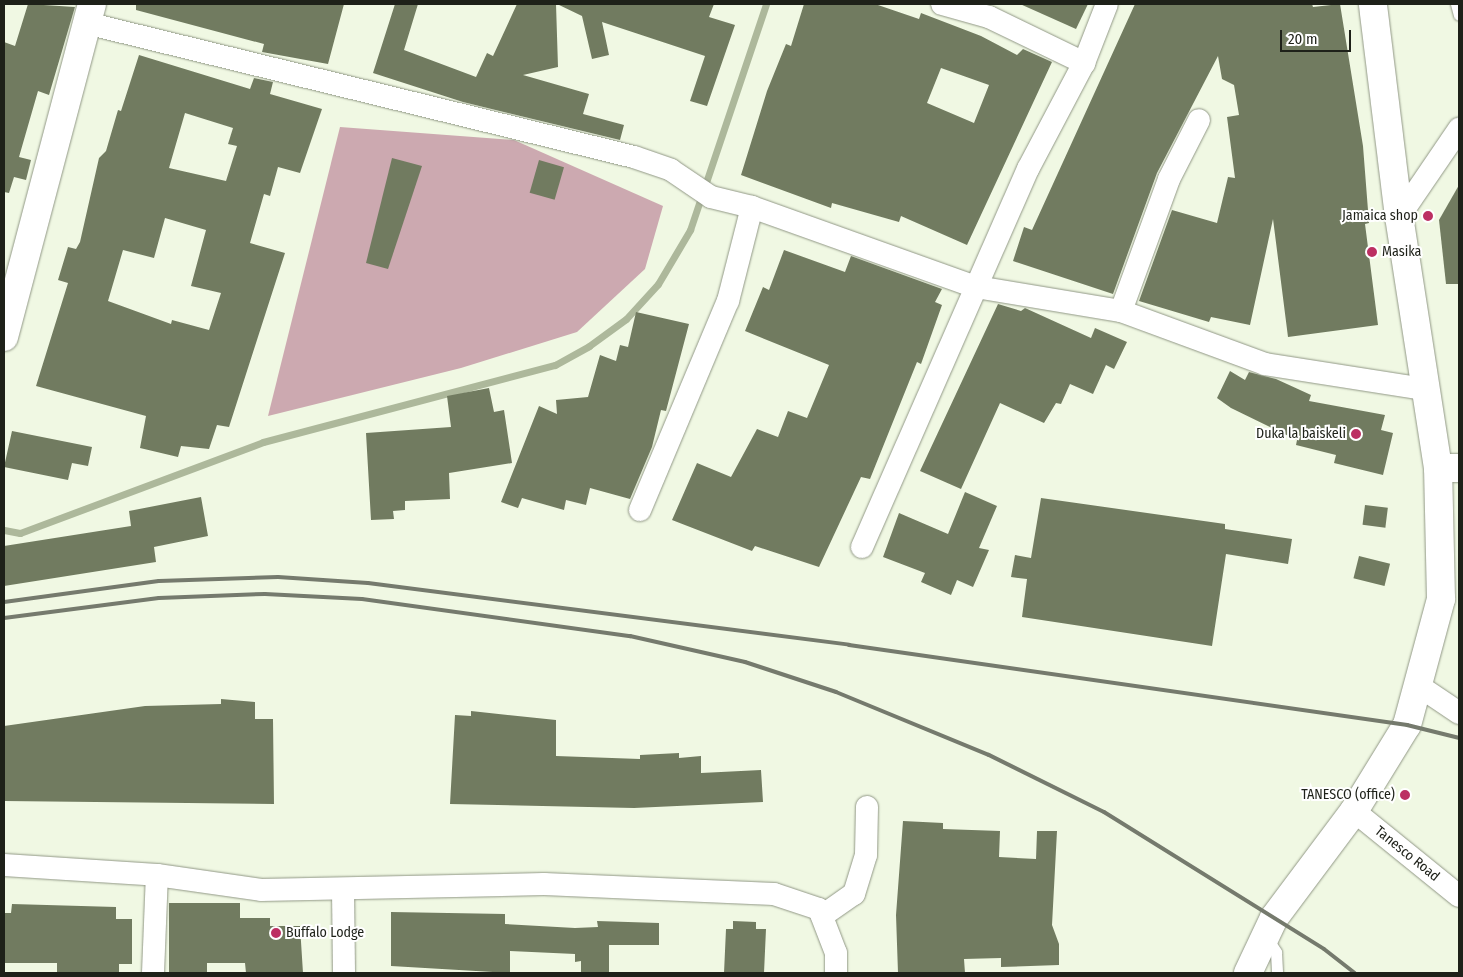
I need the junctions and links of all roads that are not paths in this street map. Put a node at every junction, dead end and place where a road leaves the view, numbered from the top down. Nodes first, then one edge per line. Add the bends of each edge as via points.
1 (942, 4) edge
2 (1107, 4) edge
3 (1373, 4) edge
4 (1456, 4) edge
5 (89, 14) edge
6 (1459, 15) edge
7 (1084, 63) junction
8 (1199, 120) dead end
9 (1459, 129) edge
10 (752, 207) junction
11 (1399, 217) junction
12 (976, 287) junction
13 (1121, 311) junction
14 (4, 338) edge
15 (1425, 388) junction
16 (1449, 468) edge
17 (640, 510) dead end
18 (862, 547) dead end
19 (1419, 686) junction
20 (1459, 713) edge
21 (867, 807) dead end
22 (1354, 811) junction
23 (4, 864) edge
24 (157, 875) junction
25 (343, 890) junction
26 (1459, 896) edge
27 (822, 916) junction
28 (1265, 937) junction
29 (153, 973) edge
30 (344, 973) edge
31 (836, 973) edge
32 (1248, 973) edge
33 (1276, 973) edge

1 - 7 street via 989,17
2 - 7 street
3 - 11 main road
4 - 6 lane
5 - 10 street via 671,170 711,196
5 - 14 main road
7 - 12 street via 1028,169
8 - 13 street via 1169,179
9 - 11 street
10 - 12 street
10 - 17 street via 728,301
11 - 15 main road
12 - 13 street
12 - 18 street
13 - 15 street via 1266,364
15 - 16 main road
16 - 19 main road via 1441,599
19 - 20 street
19 - 22 main road via 1407,725
21 - 27 street via 866,855 854,894
22 - 26 street, Tanesco Road
22 - 28 main road via 1274,918
23 - 24 street
24 - 25 street via 261,890
24 - 29 street
25 - 27 street via 544,884 774,894 799,899
25 - 30 street
27 - 31 street via 836,953
28 - 32 main road
28 - 33 lane via 1276,952

